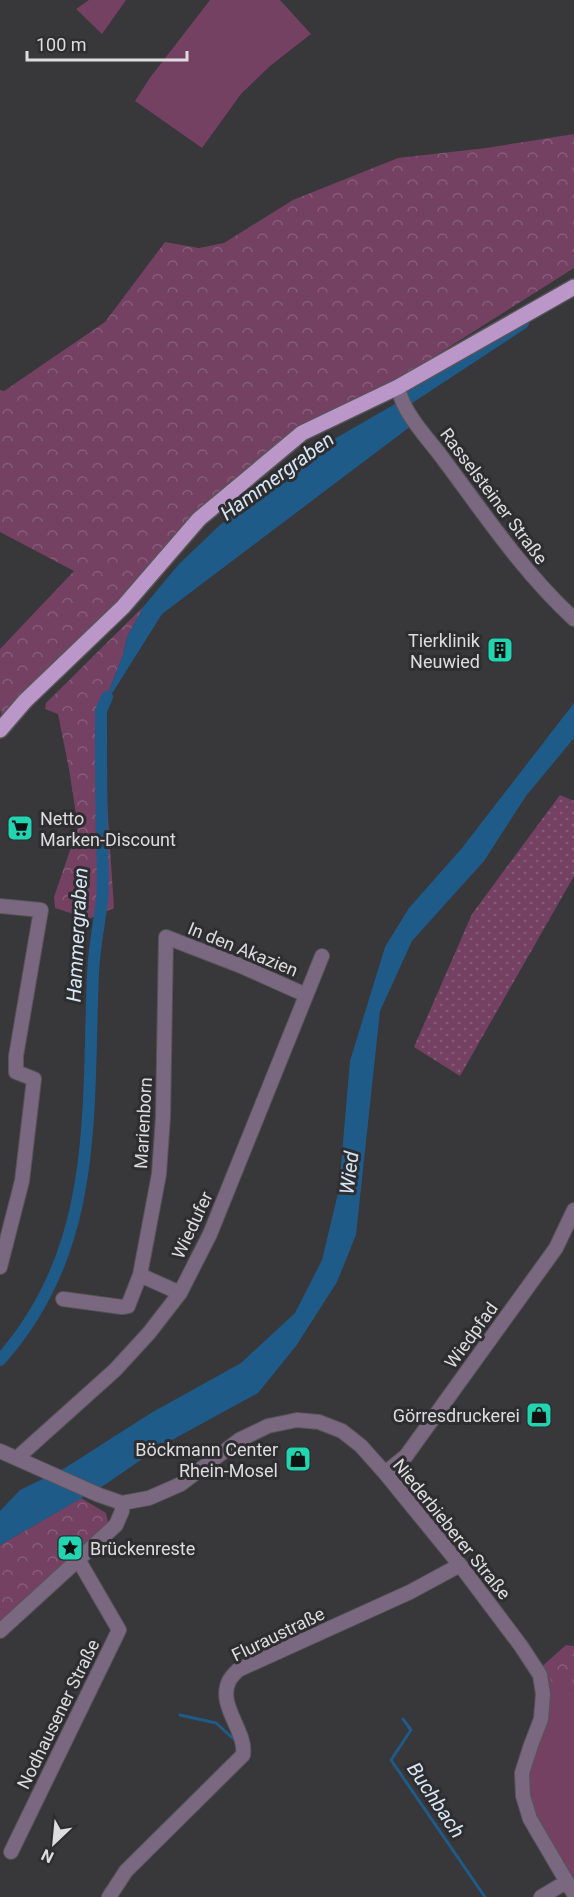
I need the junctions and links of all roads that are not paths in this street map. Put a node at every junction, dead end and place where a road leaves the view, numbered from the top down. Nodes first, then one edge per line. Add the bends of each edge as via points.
1 (574, 287) edge
2 (398, 387) junction
3 (574, 619) edge
4 (0, 730) edge
5 (0, 906) edge
6 (166, 938) joint
7 (322, 956) dead end
8 (306, 995) junction
9 (574, 1210) edge
10 (0, 1267) edge
11 (140, 1275) junction
12 (180, 1293) junction
13 (63, 1299) dead end
14 (0, 1450) edge
15 (17, 1458) junction
16 (385, 1473) junction
17 (122, 1503) junction
18 (79, 1561) junction
19 (460, 1565) junction
20 (0, 1631) edge
21 (11, 1852) dead end
22 (566, 1882) junction
23 (574, 1894) edge
24 (109, 1897) edge
25 (541, 1897) edge

1 - 2 main road
2 - 3 street, Rasselsteiner Straße via 400,399 515,555
2 - 4 main road via 302,433 199,519 123,607
5 - 10 street via 41,910 16,1056 16,1072 34,1079 22,1181
6 - 8 street, In den Akazien
6 - 11 street, Marienborn via 159,1174
7 - 8 street, Wiedufer
8 - 12 street, Wiedufer via 210,1234
9 - 16 street, Wiedpfad via 556,1248 406,1456
11 - 12 street
11 - 13 street, Marienborn via 128,1306
12 - 15 street, Wiedufer via 115,1370
14 - 15 street
15 - 17 street
16 - 17 street, Niederbieberer Straße via 342,1431 319,1422 286,1421 239,1440 181,1484 149,1498
16 - 19 street, Niederbieberer Straße
17 - 18 street via 116,1525
18 - 20 street
18 - 21 street, Nodhausener Straße via 119,1630
19 - 22 street, Niederbieberer Straße via 540,1675 542,1719 522,1773 523,1796 530,1819
19 - 24 street, Fluraustraße via 410,1592 238,1670 228,1682 228,1699 244,1746 243,1755 126,1871
22 - 23 street, Niederbieberer Straße
22 - 25 street

